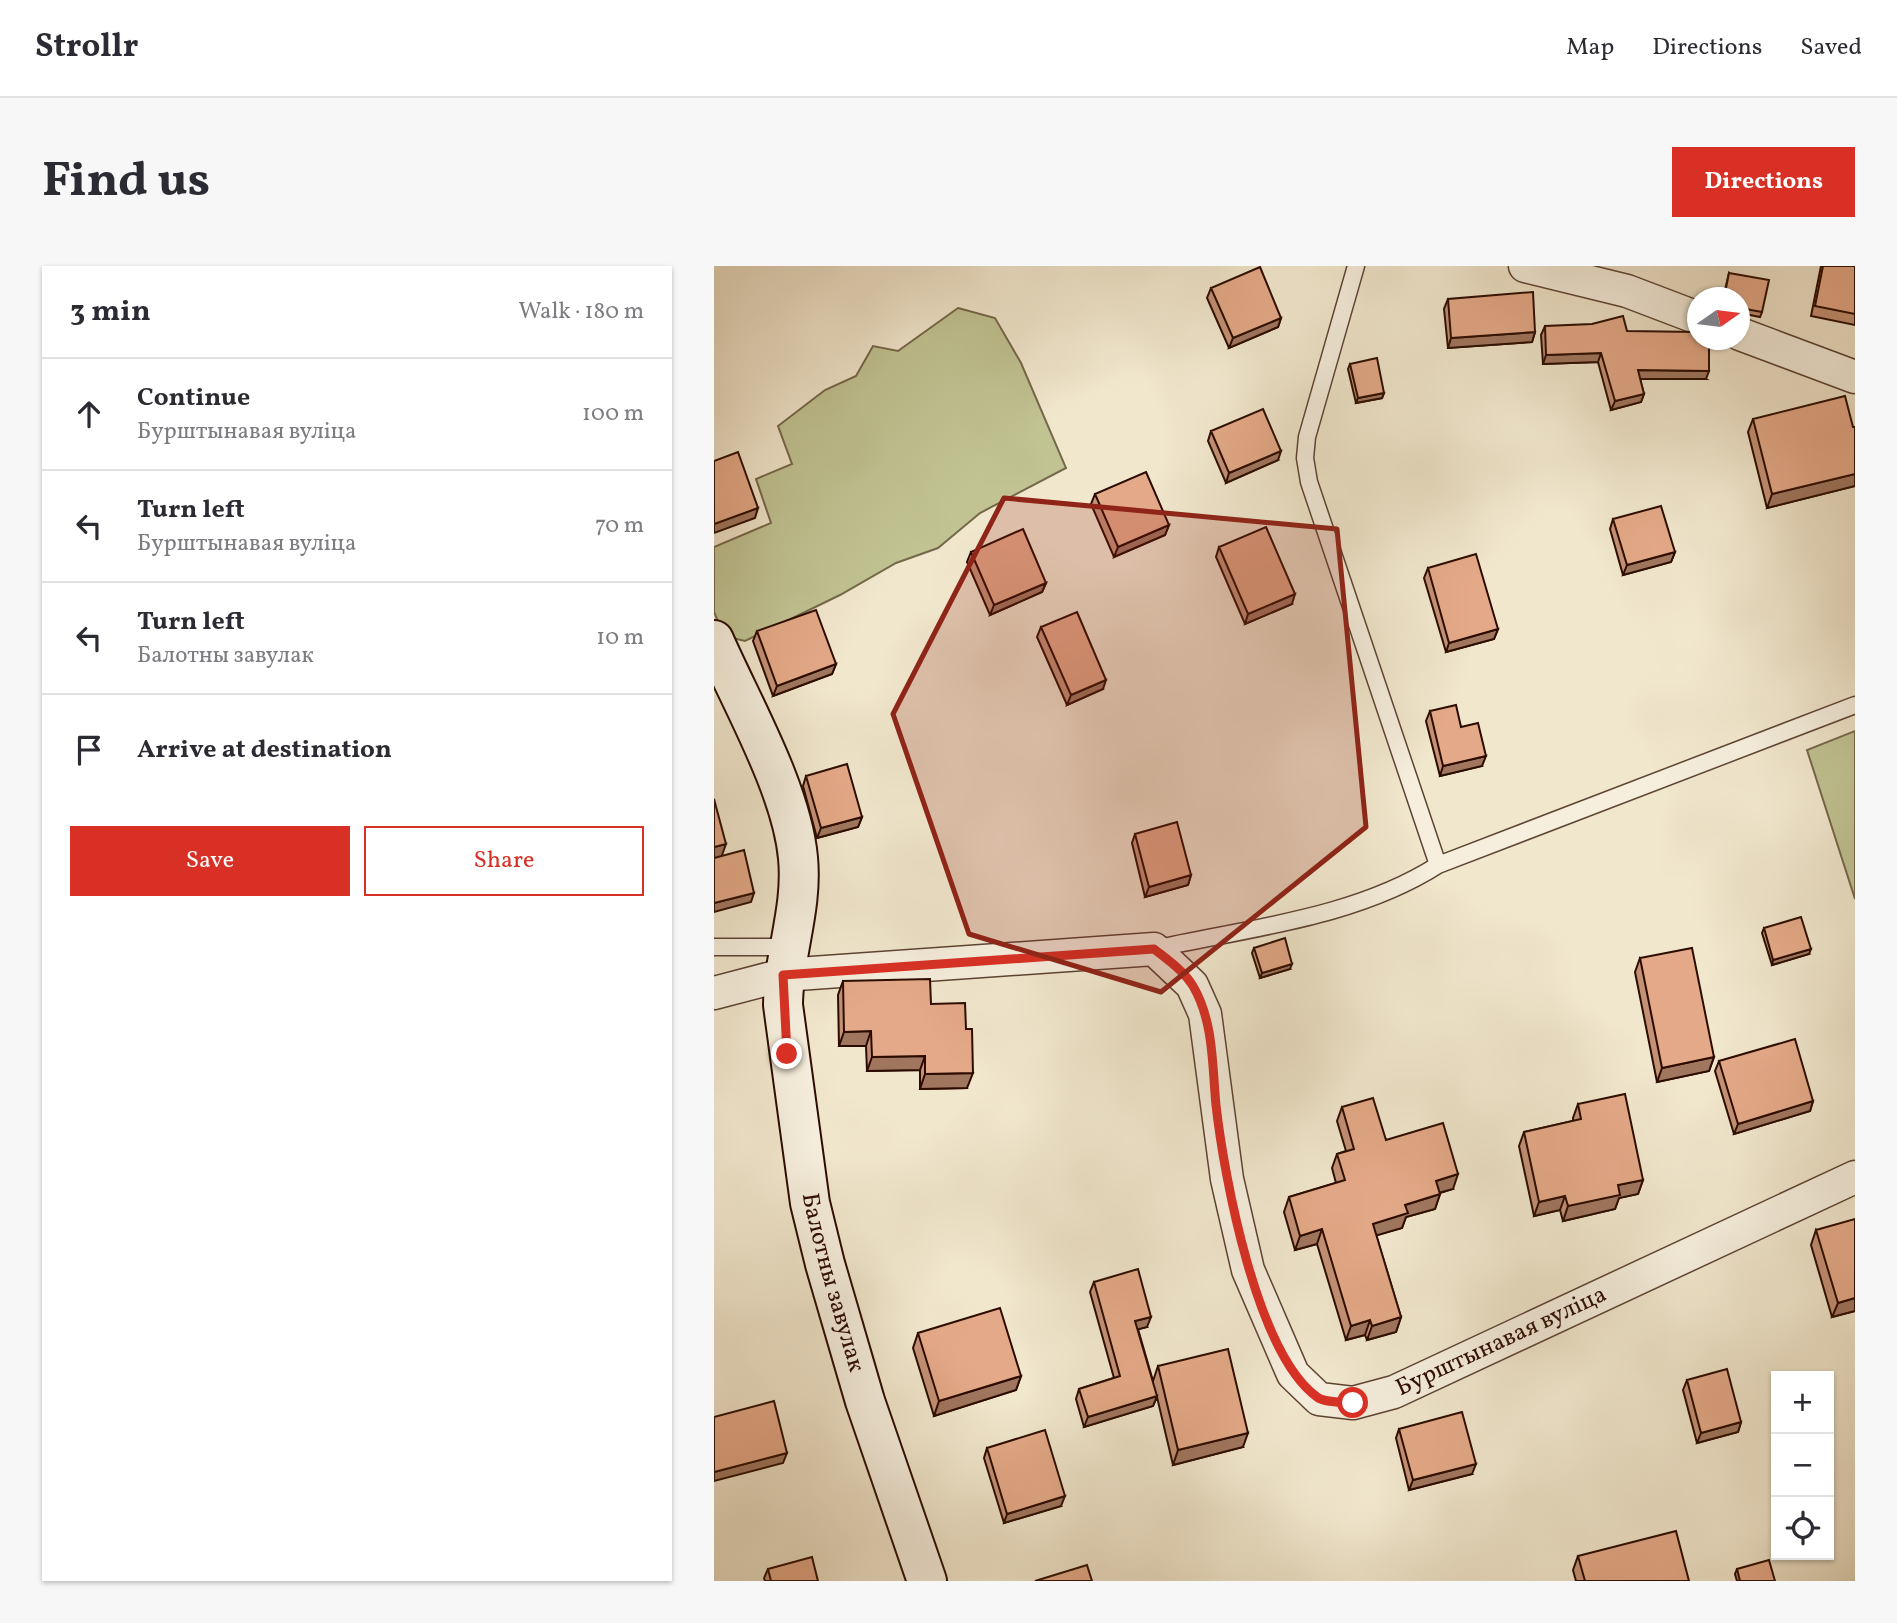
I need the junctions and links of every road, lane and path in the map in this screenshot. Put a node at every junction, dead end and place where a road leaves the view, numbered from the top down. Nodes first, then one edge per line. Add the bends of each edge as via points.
1 (1356, 266) edge
2 (1525, 266) edge
3 (1687, 314) edge
4 (1750, 338) edge
5 (1855, 377) edge
6 (714, 640) edge
7 (1855, 705) edge
8 (1438, 865) junction
9 (714, 947) edge
10 (1154, 949) junction
11 (786, 961) junction
12 (714, 993) edge
13 (1855, 1177) edge
14 (927, 1581) edge

1 - 8 lane via 1305,458
2 - 3 street via 1627,291
4 - 5 street
6 - 11 main road, Балотны завулак via 793,827 799,891
7 - 8 lane
8 - 10 lane via 1415,880 1328,911
9 - 11 lane
10 - 11 street
10 - 13 street, Бурштынавая вуліца via 1192,985 1205,1014 1227,1179 1248,1270 1293,1374 1319,1399 1353,1403 1394,1392
11 - 12 street
11 - 14 main road, Балотны завулак via 787,1054 810,1203 843,1333

